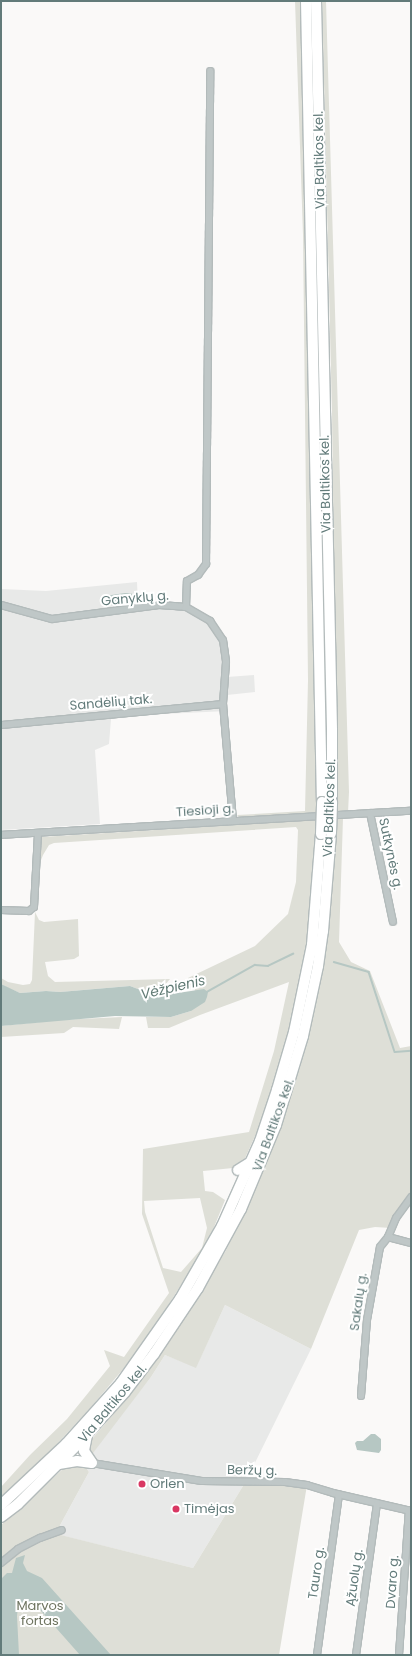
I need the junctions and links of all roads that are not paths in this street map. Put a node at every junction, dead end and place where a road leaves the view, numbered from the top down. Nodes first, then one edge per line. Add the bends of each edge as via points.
1 (306, 1) edge
2 (316, 1) edge
3 (210, 71) dead end
4 (1, 605) edge
5 (186, 607) junction
6 (224, 704) junction
7 (1, 725) edge
8 (327, 802) junction
9 (411, 811) edge
10 (370, 813) junction
11 (233, 820) junction
12 (38, 833) junction
13 (326, 833) junction
14 (1, 835) edge
15 (1, 910) edge
16 (393, 922) dead end
17 (251, 1162) junction
18 (238, 1170) dead end
19 (228, 1191) dead end
20 (411, 1197) edge
21 (233, 1204) junction
22 (388, 1237) junction
23 (411, 1243) edge
24 (361, 1396) dead end
25 (87, 1435) junction
26 (92, 1463) junction
27 (59, 1464) junction
28 (339, 1495) junction
29 (377, 1503) junction
30 (1, 1505) edge
31 (410, 1511) edge
32 (1, 1517) edge
33 (62, 1530) dead end
34 (1, 1563) edge
35 (318, 1655) edge
36 (356, 1655) edge
37 (399, 1655) edge

1 - 8 highway, Via Baltikos kel.
2 - 8 highway, Via Baltikos kel. via 332,731
3 - 5 street via 206,564 198,574 187,581
4 - 5 street, Ganyklų g. via 52,619 159,605
5 - 6 street, Ganyklų g. via 210,621 223,640 226,662
6 - 7 street, Sandėlių tak.
6 - 11 street, Ganyklų g.
8 - 13 highway, Via Baltikos kel., bridge
9 - 10 street, Tiesioji g.
10 - 11 street, Tiesioji g.
10 - 16 street, Sutkynės g.
11 - 12 street, Tiesioji g.
12 - 14 street, Tiesioji g.
12 - 15 street via 32,909
13 - 17 highway, Via Baltikos kel. via 304,986 277,1090
13 - 25 highway, Via Baltikos kel. via 323,931 313,989 295,1064 263,1158 227,1238 186,1307 154,1354
17 - 18 highway
17 - 21 highway, Via Baltikos kel.
19 - 21 highway
20 - 22 street, Sakalų g. via 396,1218
21 - 30 highway, Via Baltikos kel. via 209,1252 180,1299 121,1382 66,1444
22 - 23 street
22 - 24 street, Sakalų g. via 380,1247 370,1298
25 - 26 highway via 84,1451
25 - 27 highway, Via Baltikos kel.
26 - 27 highway via 77,1461
26 - 28 street, Beržų g. via 202,1481 285,1482 307,1485
27 - 32 highway, Via Baltikos kel.
28 - 29 street, Beržų g.
28 - 35 street, Tauro g.
29 - 31 street, Beržų g.
29 - 36 street, Ąžuolų g.
31 - 37 street, Dvaro g.
33 - 34 street via 18,1549

